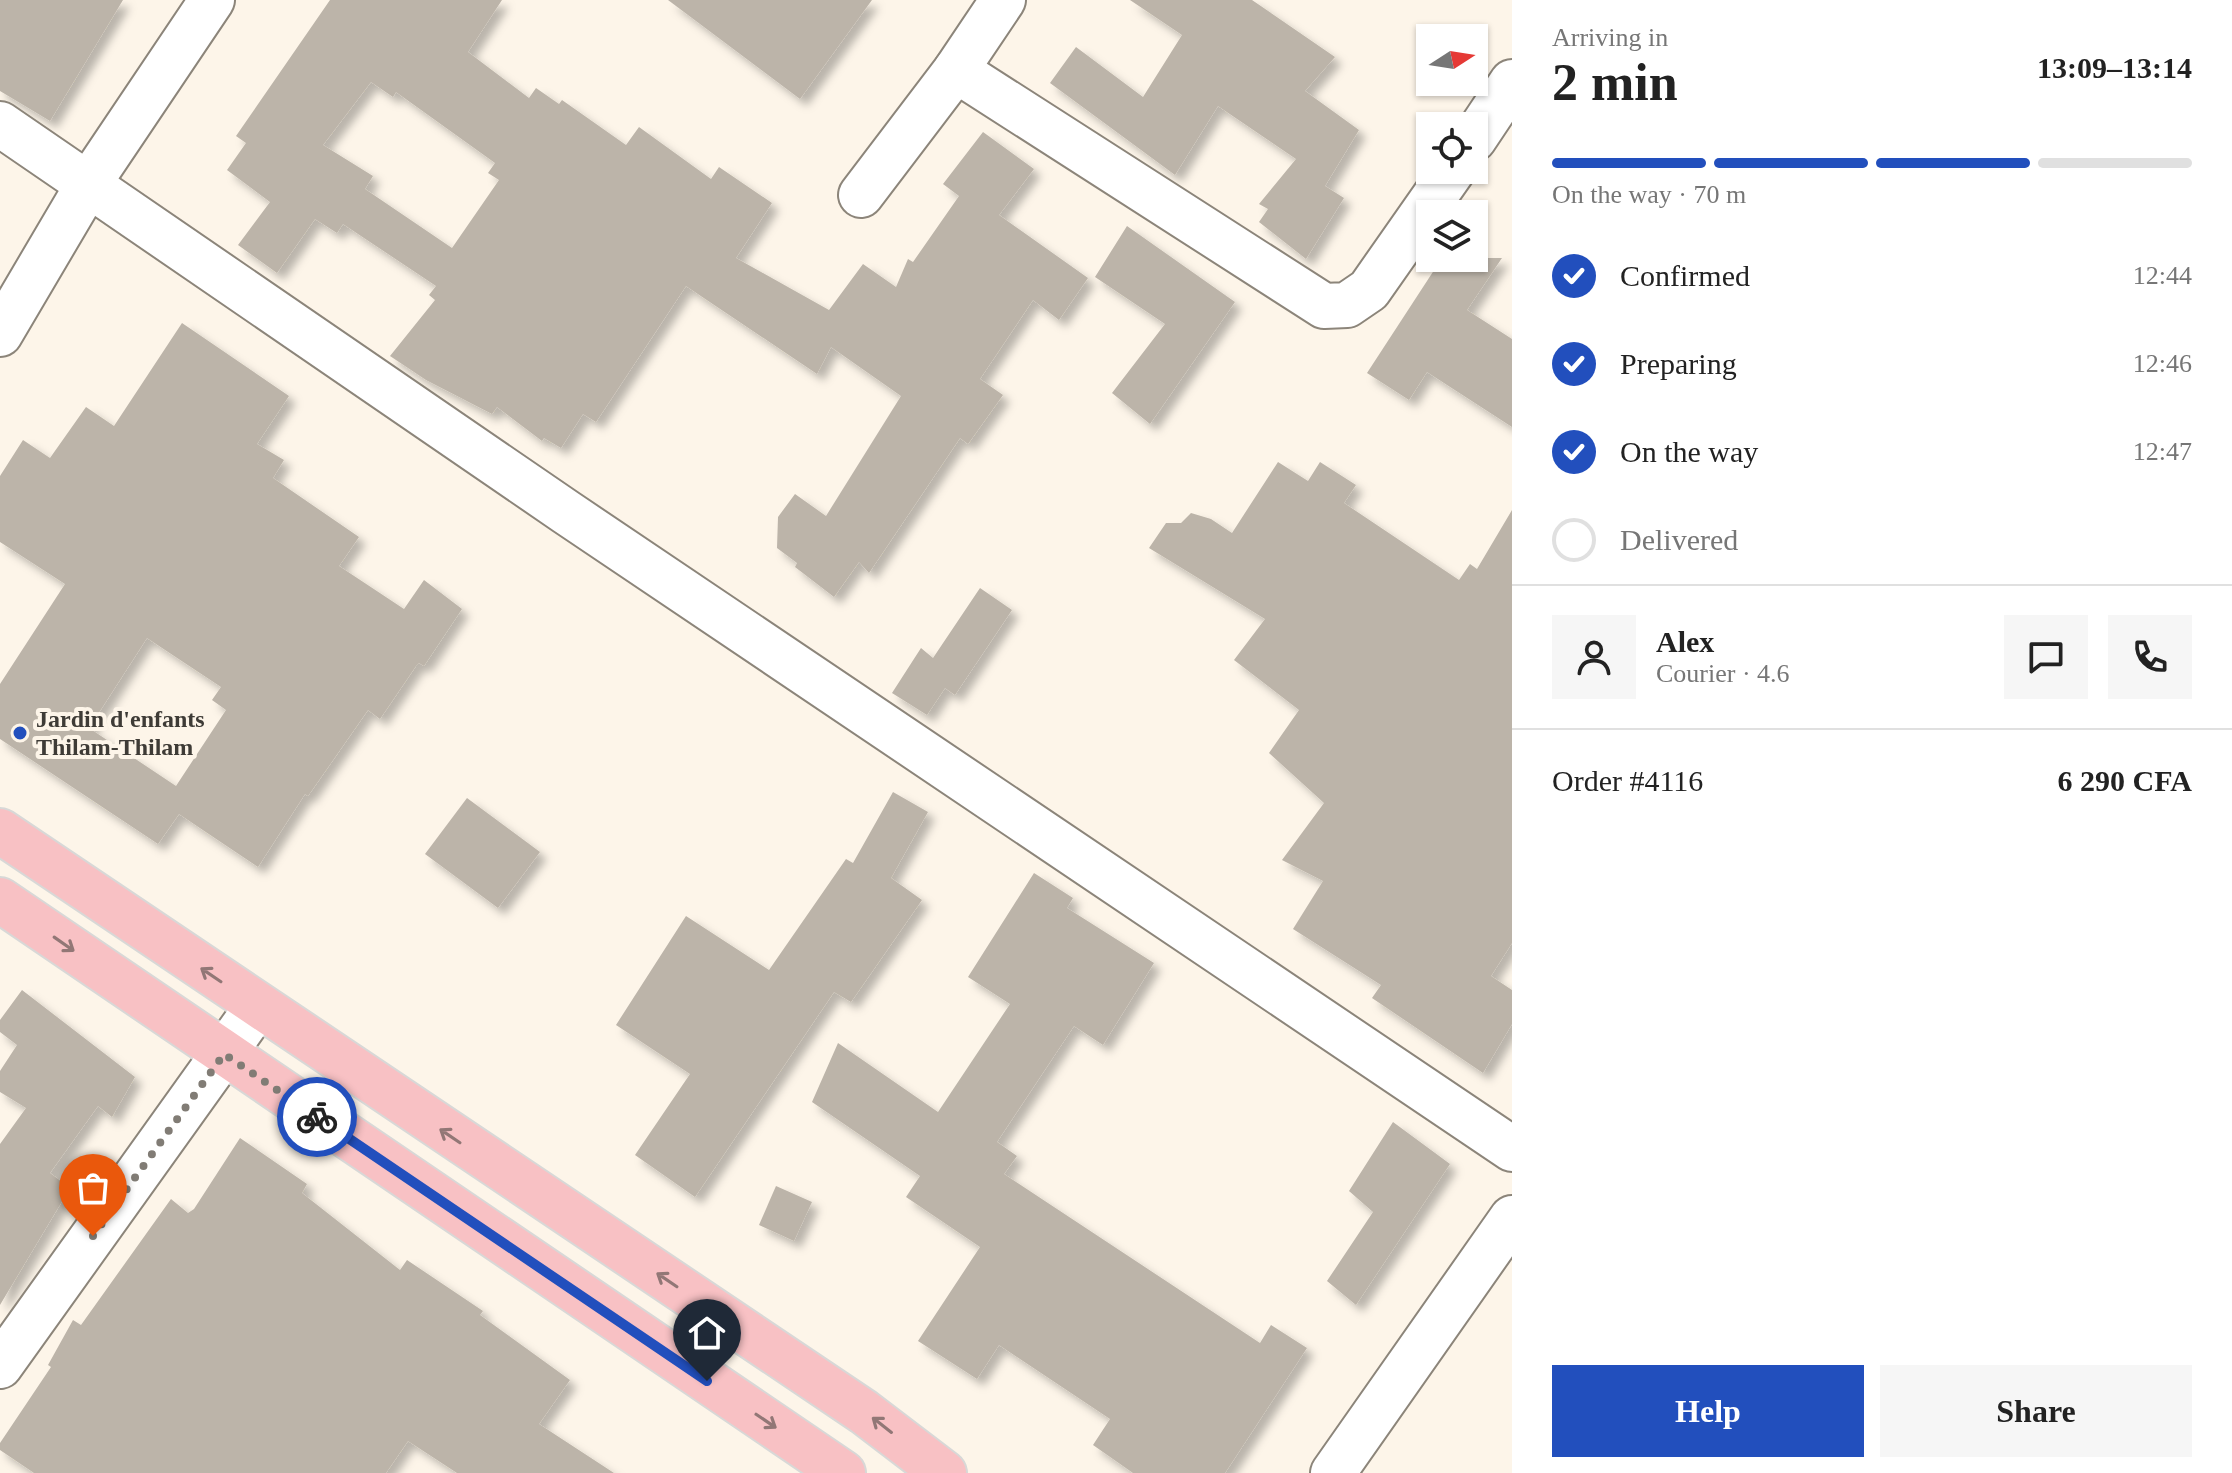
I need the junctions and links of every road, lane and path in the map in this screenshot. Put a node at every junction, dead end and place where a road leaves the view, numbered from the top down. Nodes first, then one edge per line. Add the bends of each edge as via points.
1 (212, 0) edge
2 (1003, 0) edge
3 (956, 70) junction
4 (1512, 82) edge
5 (1488, 118) edge
6 (0, 124) edge
7 (89, 183) junction
8 (1443, 184) edge
9 (861, 195) dead end
10 (0, 334) edge
11 (0, 831) edge
12 (0, 900) edge
13 (257, 1007) junction
14 (224, 1054) junction
15 (1512, 1149) edge
16 (1512, 1218) edge
17 (0, 1366) edge
18 (843, 1473) edge
19 (944, 1473) edge
20 (1333, 1473) edge

1 - 7 street
2 - 3 street
3 - 8 street via 1324,306 1347,305 1369,290
3 - 9 street
4 - 5 street
6 - 7 street
7 - 10 street
7 - 15 street via 553,503
13 -> 11 main road
12 -> 14 main road
13 - 14 street
19 -> 13 main road via 864,1412
14 - 17 street
14 -> 18 main road
16 - 20 street

